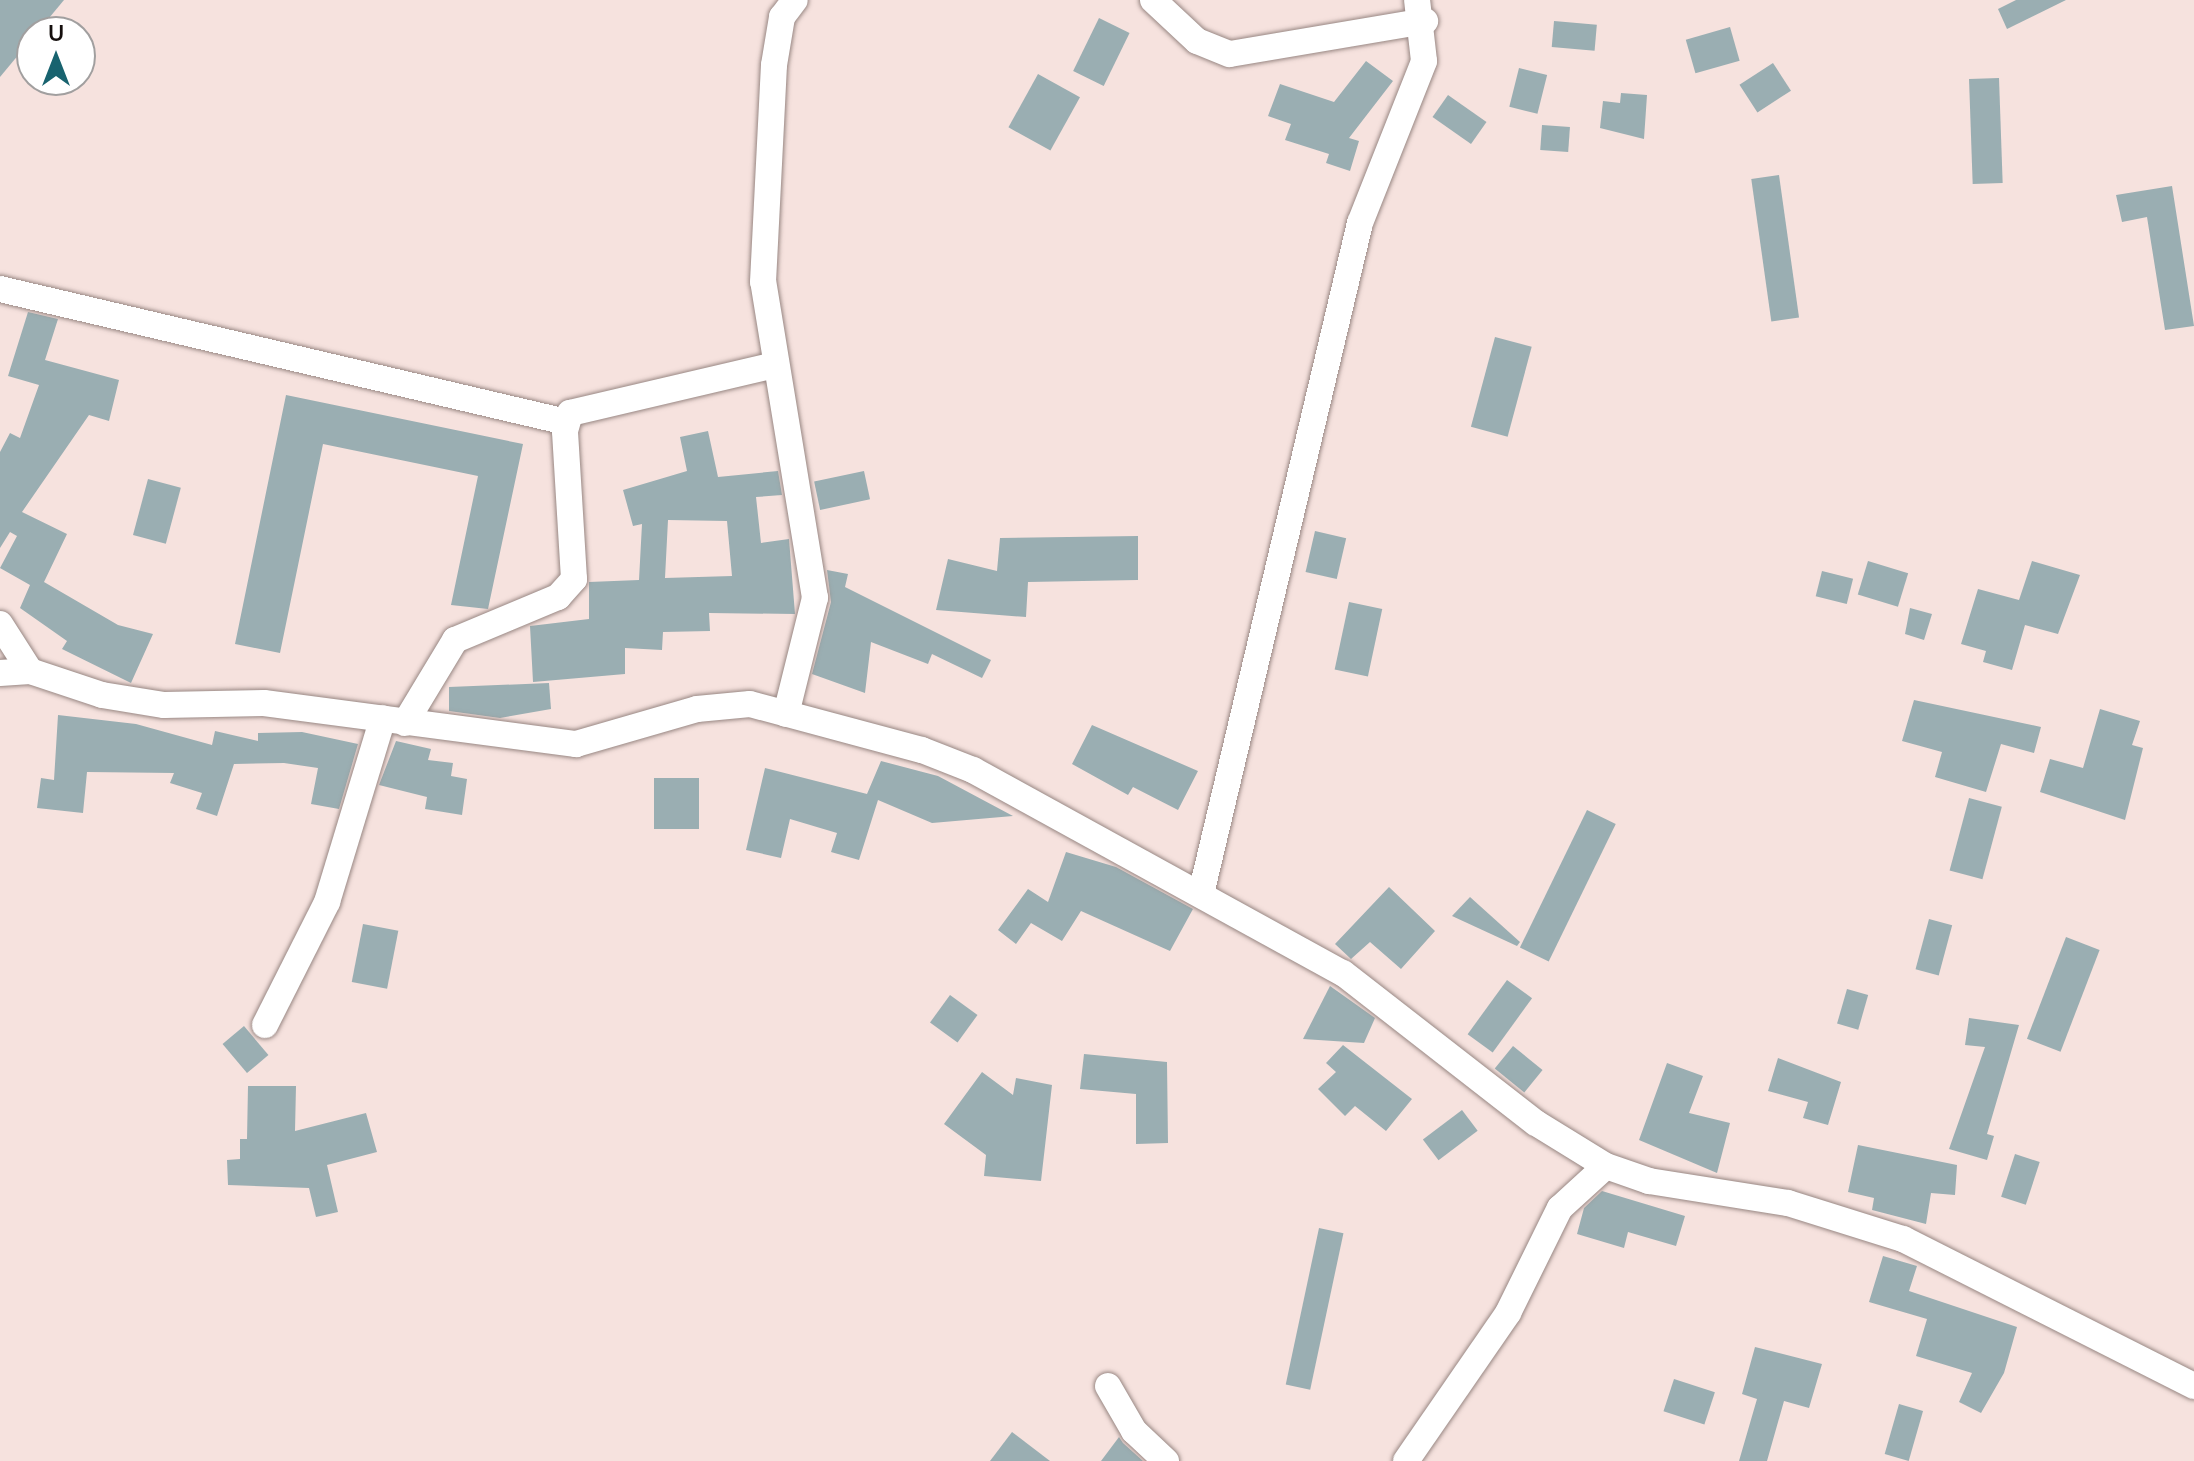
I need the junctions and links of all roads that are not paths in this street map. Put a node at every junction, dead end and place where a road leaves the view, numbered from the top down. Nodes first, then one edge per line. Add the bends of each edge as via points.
1 (795, 0) edge
2 (1153, 0) edge
3 (1421, 10) edge
4 (0, 289) edge
5 (774, 365) junction
6 (566, 422) junction
7 (0, 624) edge
8 (30, 671) junction
9 (0, 673) edge
10 (786, 714) junction
11 (394, 720) junction
12 (1201, 894) junction
13 (265, 1025) dead end
14 (1606, 1166) junction
15 (1108, 1386) dead end
16 (2194, 1386) edge
17 (1166, 1461) edge
18 (1406, 1461) edge

1 - 5 street via 782,17 774,65 765,190 763,282
2 - 3 street via 1197,41 1230,54
3 - 12 street via 1424,61 1360,223
4 - 6 street
5 - 6 street via 577,408
5 - 10 street via 815,598
6 - 11 street via 574,579 558,597 455,640
7 - 8 street
8 - 9 street
8 - 11 street via 102,695 164,705 264,703
10 - 11 street via 727,704 576,744
10 - 12 street via 854,728 973,770
11 - 13 street via 327,902
12 - 14 street via 1343,973 1536,1123
14 - 16 street via 1649,1181 1788,1203 1903,1239
14 - 18 street via 1560,1208 1508,1313
15 - 17 street via 1134,1431

